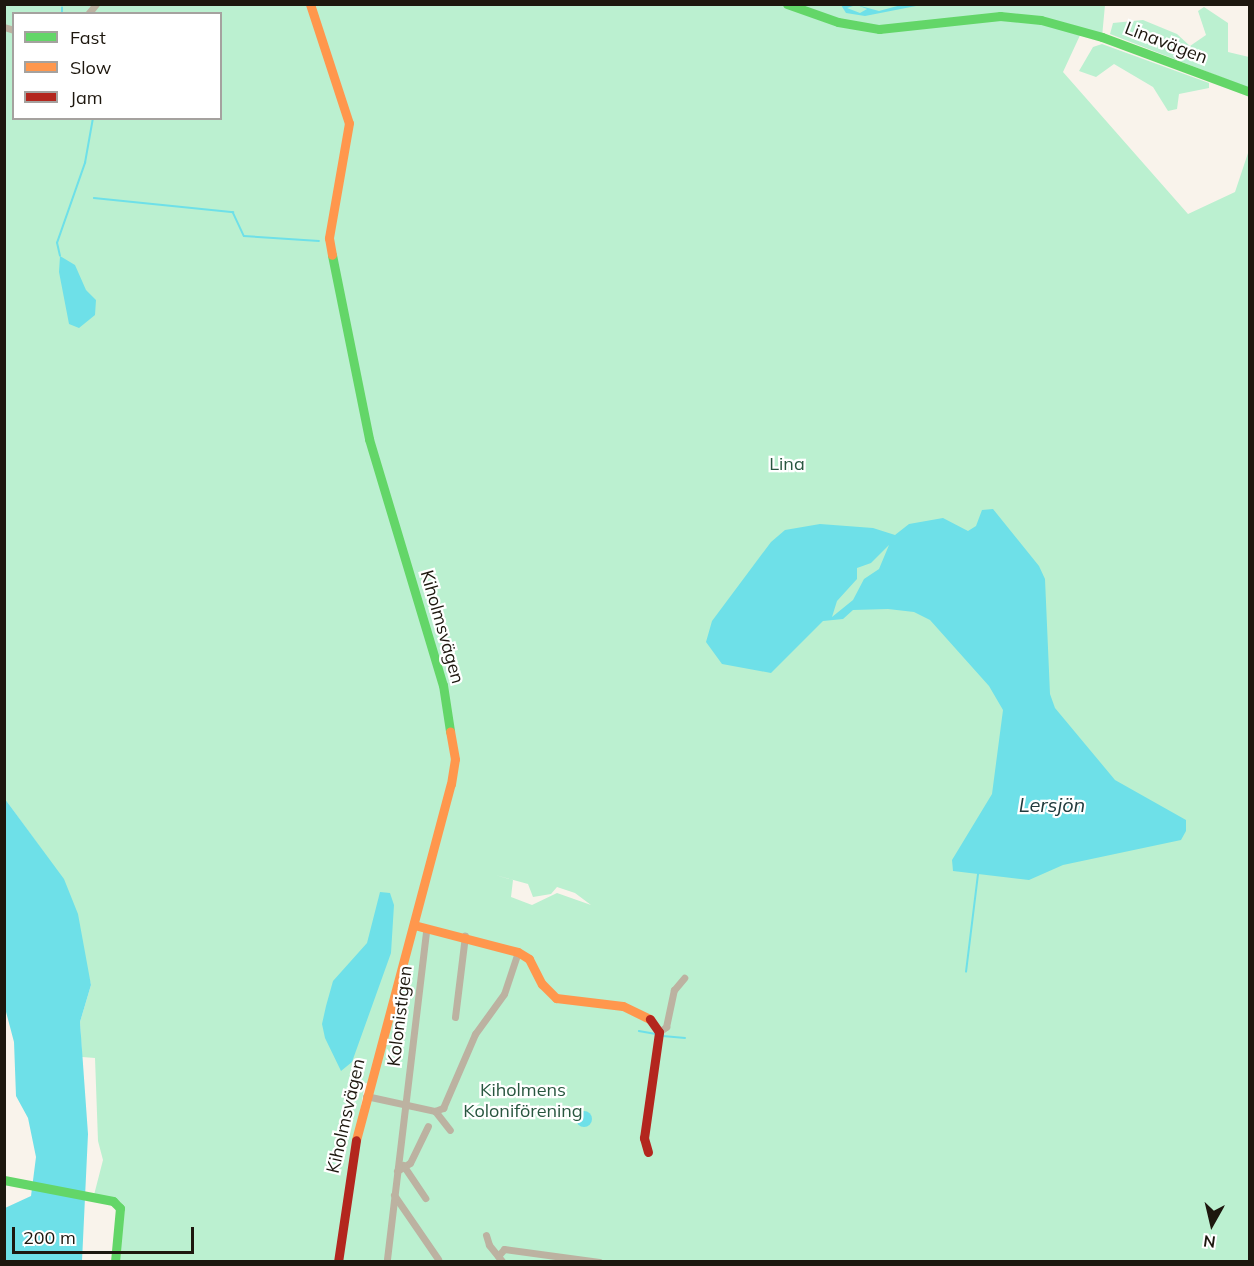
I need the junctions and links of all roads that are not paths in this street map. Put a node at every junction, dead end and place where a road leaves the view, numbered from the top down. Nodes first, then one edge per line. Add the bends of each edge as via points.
1 (310, 4) edge
2 (787, 4) edge
3 (1250, 92) edge
4 (414, 925) junction
5 (426, 930) junction
6 (465, 936) junction
7 (518, 952) junction
8 (684, 978) dead end
9 (456, 1017) dead end
10 (659, 1032) junction
11 (366, 1096) junction
12 (405, 1106) junction
13 (435, 1111) junction
14 (428, 1126) dead end
15 (450, 1130) dead end
16 (648, 1152) dead end
17 (399, 1158) junction
18 (405, 1168) junction
19 (397, 1171) junction
20 (4, 1180) edge
21 (394, 1195) junction
22 (425, 1198) dead end
23 (486, 1235) dead end
24 (387, 1259) dead end
25 (438, 1259) dead end
26 (500, 1259) edge
27 (116, 1262) edge
28 (338, 1262) edge
29 (599, 1262) edge

1 - 4 street, Kiholmsvägen via 349,123 343,176 329,238 349,352 369,439 443,685 455,759
2 - 3 street, Linavägen via 837,22 879,29 1000,16 1041,20 1102,37
4 - 5 street
4 - 11 street, Kiholmsvägen
5 - 6 street
5 - 12 street, Kolonistigen
6 - 7 street
6 - 9 street
7 - 10 street via 530,958 542,984 556,998 639,1010
7 - 13 street via 504,994 475,1034 443,1108
8 - 10 street via 674,990 666,1027
10 - 16 street via 644,1138
11 - 12 street
11 - 28 street, Kiholmsvägen via 351,1158
12 - 13 street
12 - 17 street, Kolonistigen
13 - 15 street
14 - 18 street
17 - 18 street
17 - 19 street, Kolonistigen
18 - 19 street
18 - 22 street
19 - 21 street, Kolonistigen
20 - 27 street via 113,1201 120,1208
21 - 24 street, Kolonistigen
21 - 25 street
23 - 26 street
26 - 29 street via 504,1249

